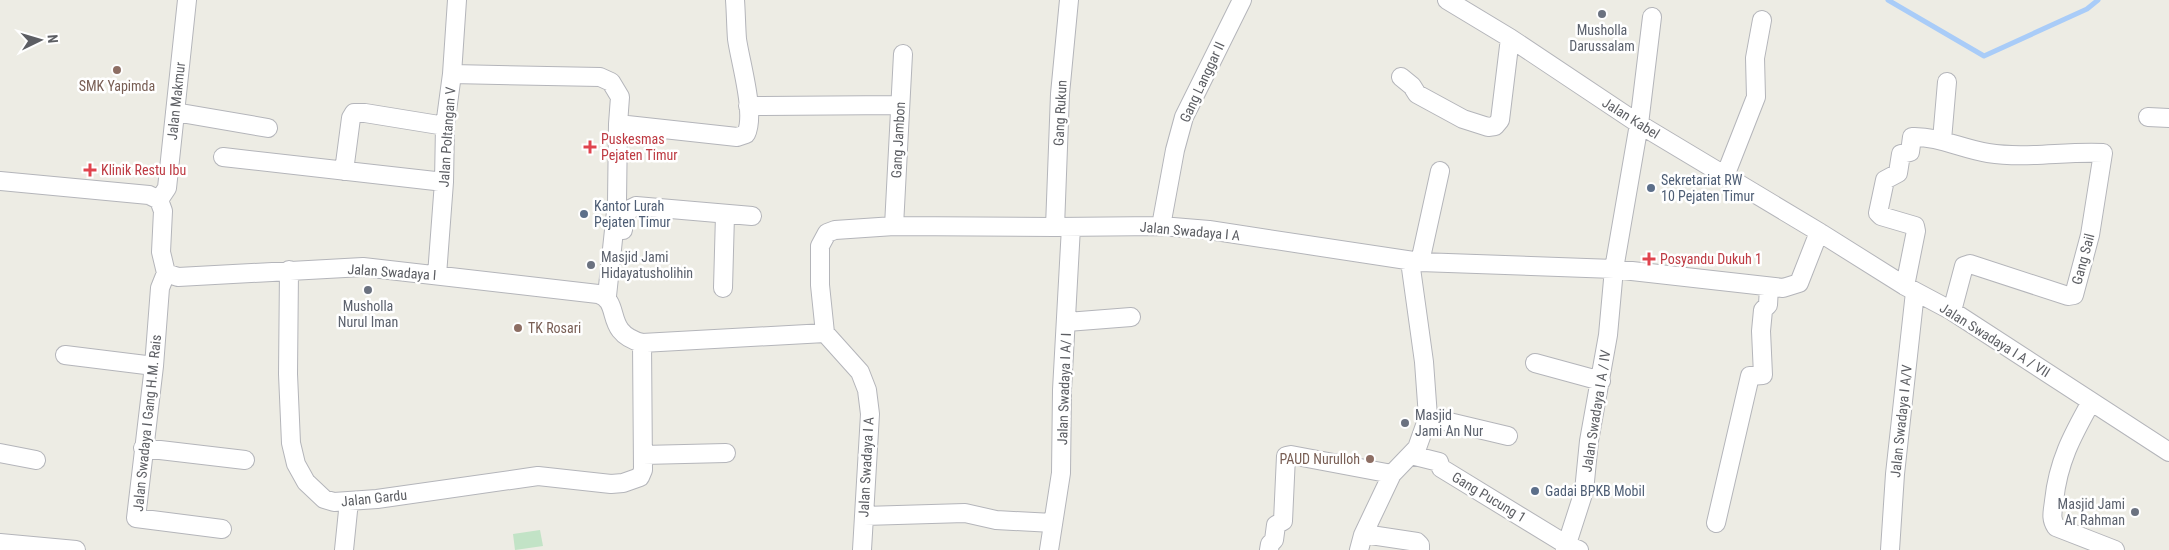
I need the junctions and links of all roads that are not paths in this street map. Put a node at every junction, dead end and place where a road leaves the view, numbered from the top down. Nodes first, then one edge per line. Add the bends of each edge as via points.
1 (187, 0) edge
2 (457, 0) edge
3 (735, 0) edge
4 (1069, 0) edge
5 (1242, 0) edge
6 (1447, 0) edge
7 (1652, 17) dead end
8 (1762, 20) dead end
9 (1510, 38) junction
10 (902, 54) dead end
11 (452, 74) junction
12 (1401, 77) dead end
13 (1947, 82) dead end
14 (900, 105) junction
15 (748, 106) junction
16 (175, 112) junction
17 (2148, 117) dead end
18 (2169, 118) edge
19 (618, 124) junction
20 (1639, 124) junction
21 (445, 126) junction
22 (268, 128) dead end
23 (1942, 140) junction
24 (223, 156) dead end
25 (344, 171) junction
26 (1440, 171) dead end
27 (1726, 176) junction
28 (0, 181) edge
29 (444, 182) junction
30 (159, 200) junction
31 (725, 215) junction
32 (752, 216) dead end
33 (894, 226) junction
34 (1161, 226) junction
35 (1063, 227) junction
36 (1819, 232) junction
37 (1415, 261) junction
38 (1614, 269) junction
39 (289, 270) junction
40 (609, 270) junction
41 (166, 273) junction
42 (437, 274) junction
43 (1769, 287) junction
44 (723, 288) dead end
45 (1910, 289) junction
46 (606, 296) junction
47 (1952, 311) junction
48 (1131, 317) dead end
49 (1067, 322) junction
50 (825, 334) junction
51 (642, 342) junction
52 (65, 355) dead end
53 (1535, 364) dead end
54 (154, 366) junction
55 (1601, 381) junction
56 (2091, 402) junction
57 (1428, 417) junction
58 (1508, 436) dead end
59 (143, 448) junction
60 (2169, 452) edge
61 (0, 453) edge
62 (726, 454) dead end
63 (643, 455) junction
64 (1411, 455) junction
65 (36, 460) dead end
66 (245, 460) dead end
67 (1392, 474) junction
68 (349, 501) junction
69 (864, 516) junction
70 (1053, 523) junction
71 (1716, 523) dead end
72 (222, 529) dead end
73 (1362, 542) edge
74 (0, 543) edge
75 (1570, 548) edge
76 (76, 550) edge
77 (344, 550) edge
78 (862, 550) edge
79 (1048, 550) edge
80 (1269, 550) edge
81 (1420, 550) edge
82 (1890, 550) edge
83 (2115, 550) edge

1 - 16 street, Jalan Makmur
2 - 11 street, Jalan Poltangan V
3 - 15 street via 737,39
4 - 35 street, Gang Rukun via 1060,94
5 - 34 street, Gang Langgar II via 1184,118
6 - 9 street, Jalan Kabel
7 - 20 street, Jalan Swadaya I A / IV
8 - 27 street via 1755,58 1756,97
9 - 12 street via 1500,120 1495,126 1488,128 1464,119 1417,94
9 - 20 street, Jalan Kabel
10 - 14 street, Gang Jambon
11 - 19 street via 600,78 610,82 620,97
11 - 21 street, Jalan Poltangan V
13 - 23 street
14 - 15 street
14 - 33 street, Gang Jambon
15 - 19 street via 747,132 737,137
16 - 22 street
16 - 30 street, Jalan Makmur via 167,188
17 - 18 street
19 - 40 street via 617,202
20 - 27 street, Jalan Kabel
20 - 38 street, Jalan Swadaya I A / IV
21 - 25 street via 354,114
21 - 29 street, Jalan Poltangan V
23 - 45 street, Jalan Swadaya I A/V via 1912,137 1910,152 1901,154 1898,173 1886,178 1884,184 1879,214 1913,224 1915,228
23 - 47 street, Gang Sail via 1987,153 2104,154 2090,234 2074,295 2068,296 1970,264 1964,266
24 - 25 street
25 - 29 street
26 - 37 street
27 - 36 street, Jalan Kabel
28 - 30 street via 149,195
29 - 42 street, Jalan Poltangan V
30 - 41 street via 163,210 161,252
31 - 32 street
31 - 40 street via 656,207 628,209 624,216 621,266
31 - 44 street
33 - 35 street, Jalan Swadaya I A
33 - 50 street, Jalan Swadaya I A via 834,230 823,238 820,285
34 - 35 street, Jalan Swadaya I A
34 - 37 street, Jalan Swadaya I A via 1209,230
35 - 49 street, Jalan Swadaya I A/ I
36 - 43 street, Jalan Swadaya I A via 1799,283 1787,288
36 - 45 street, Jalan Swadaya I A / VII
37 - 38 street, Jalan Swadaya I A
37 - 57 street
38 - 43 street, Jalan Swadaya I A
38 - 55 street, Jalan Swadaya I A / IV
39 - 41 street, Jalan Swadaya I via 178,277
39 - 42 street, Jalan Swadaya I via 363,267
39 - 68 street, Jalan Gardu via 289,419 296,464 316,494 334,502
40 - 46 street
41 - 54 street, Jalan Swadaya I Gang H.M. Rais via 160,288
42 - 46 street, Jalan Swadaya I
43 - 71 street via 1761,331 1763,375 1750,376
45 - 47 street, Jalan Swadaya I A / VII
45 - 82 street, Jalan Swadaya I A/V
46 - 51 street via 622,334
47 - 56 street, Jalan Swadaya I A / VII
48 - 49 street
49 - 70 street, Jalan Swadaya I A/ I via 1061,473
50 - 51 street
50 - 69 street, Jalan Swadaya I A via 860,372 867,390 870,414
51 - 63 street
52 - 54 street
53 - 55 street
54 - 59 street, Jalan Swadaya I Gang H.M. Rais
55 - 75 street, Jalan Swadaya I A / IV via 1589,441 1584,491
56 - 60 street, Jalan Swadaya I A / VII
56 - 83 street via 2064,454 2056,481 2052,518 2056,527
57 - 58 street
57 - 64 street
59 - 66 street
59 - 72 street, Jalan Swadaya I Gang H.M. Rais via 136,518
61 - 65 street
62 - 63 street
63 - 68 street, Jalan Gardu via 640,477 612,484 538,476
64 - 67 street
64 - 75 street, Gang Pucung 1 via 1440,462 1441,468
67 - 73 street
67 - 80 street via 1286,456 1283,522 1276,525
68 - 77 street
69 - 70 street via 965,513 996,520
69 - 78 street, Jalan Swadaya I A
70 - 79 street, Jalan Swadaya I A/ I
73 - 81 street via 1417,542
74 - 76 street

